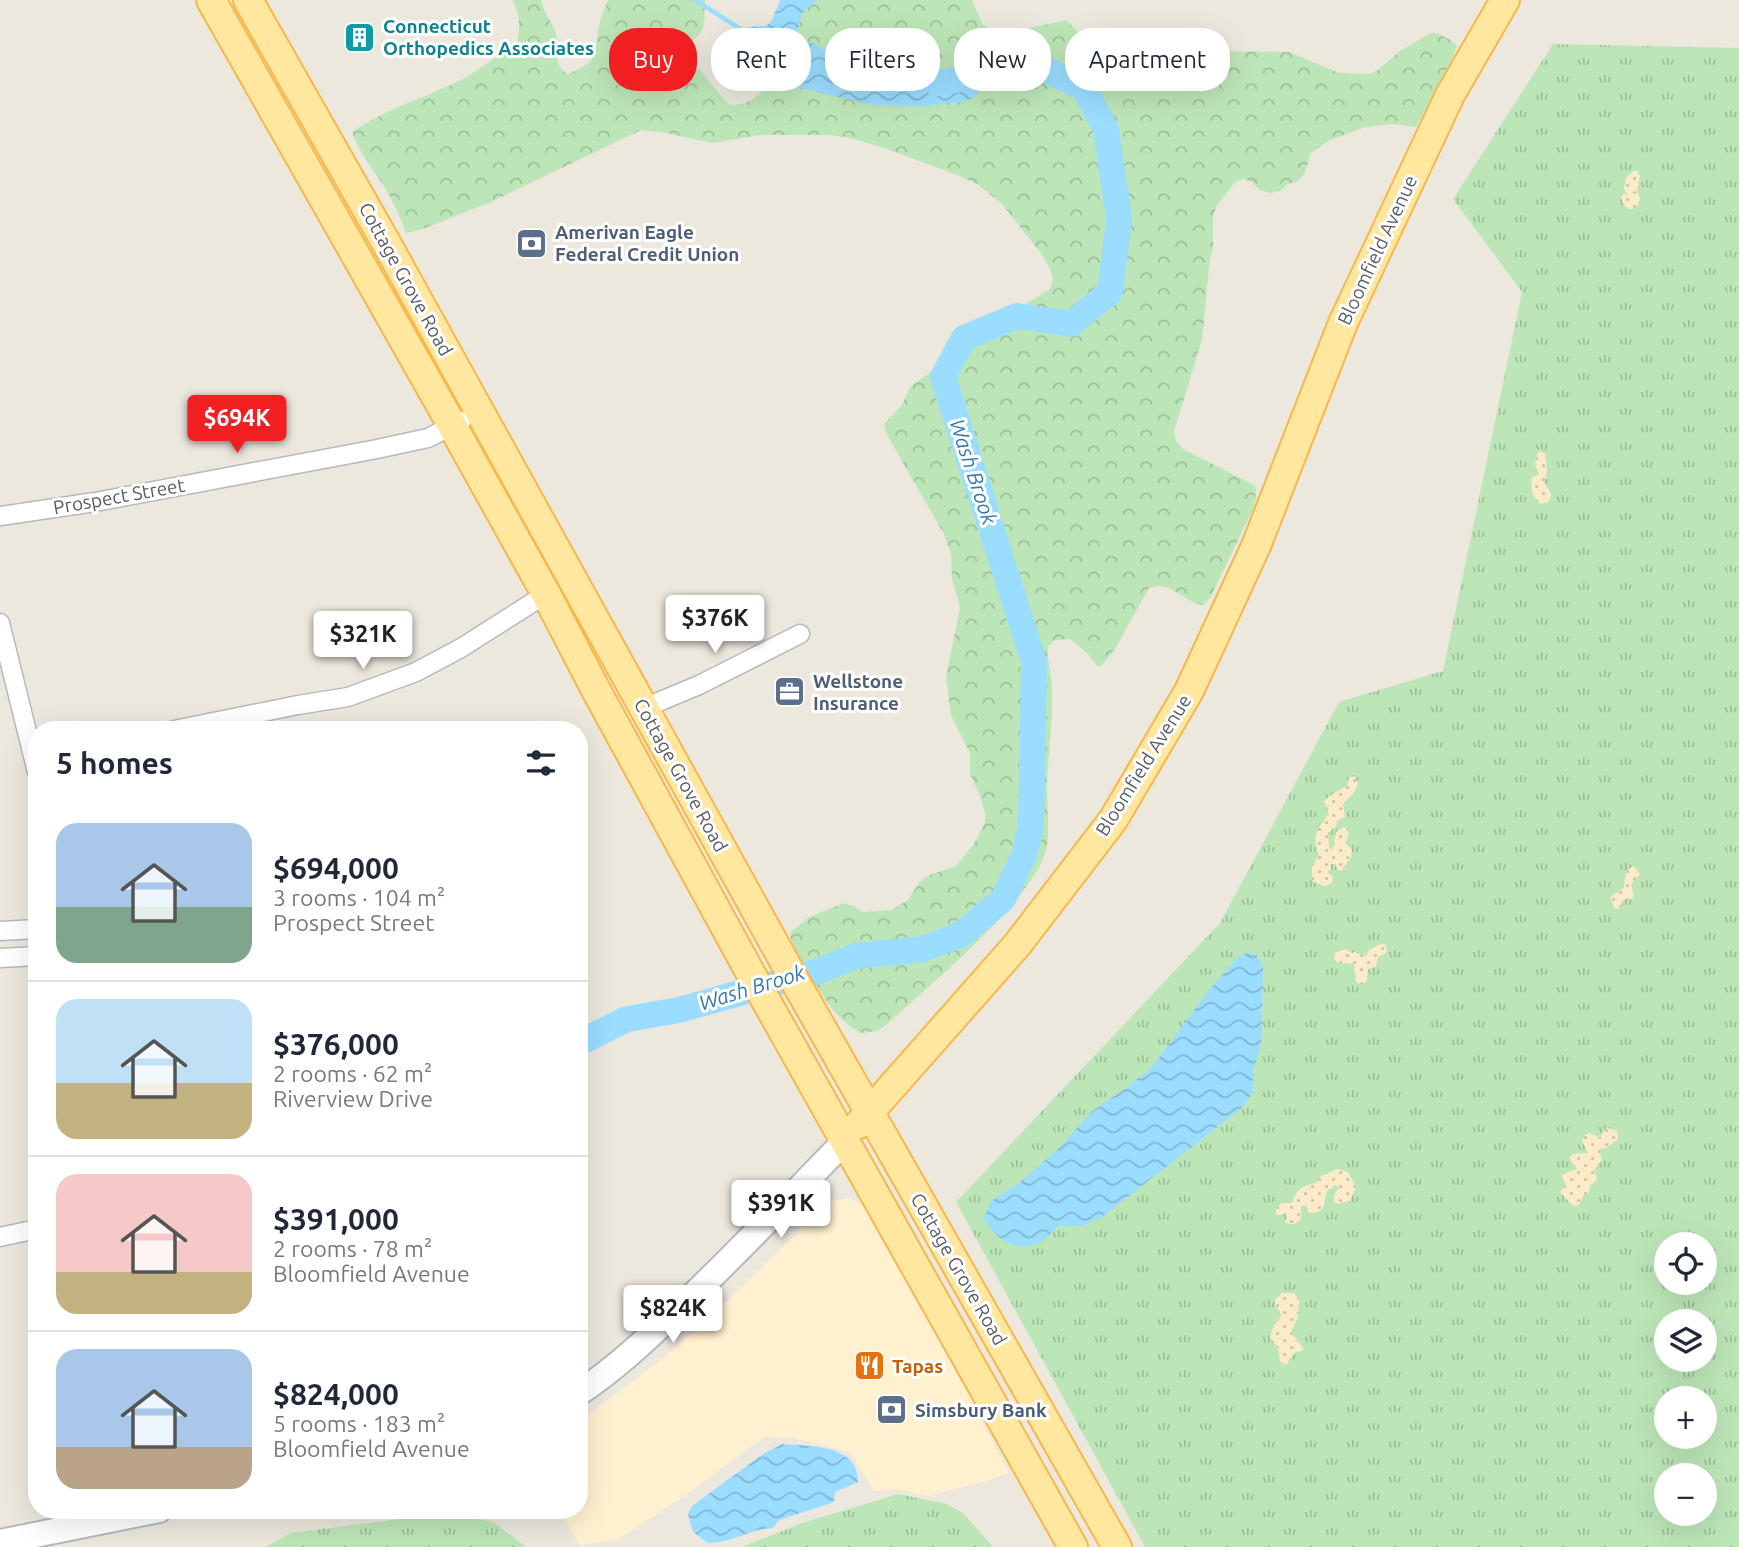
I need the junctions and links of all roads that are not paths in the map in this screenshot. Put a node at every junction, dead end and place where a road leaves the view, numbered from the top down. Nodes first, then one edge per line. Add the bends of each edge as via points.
1 (211, 0) edge
2 (248, 0) edge
3 (1505, 0) edge
4 (480, 411) junction
5 (452, 426) junction
6 (0, 516) edge
7 (546, 594) junction
8 (0, 623) edge
9 (800, 634) dead end
10 (644, 708) junction
11 (221, 721) edge
12 (28, 735) edge
13 (28, 929) edge
14 (0, 931) edge
15 (28, 956) edge
16 (0, 958) edge
17 (870, 1112) junction
18 (846, 1140) junction
19 (28, 1231) edge
20 (0, 1237) edge
21 (588, 1386) edge
22 (1049, 1426) junction
23 (1007, 1429) junction
24 (114, 1519) edge
25 (0, 1542) edge
26 (1073, 1547) edge
27 (1117, 1547) edge

1 - 5 main road, Cottage Grove Road
2 - 4 main road, Cottage Grove Road
3 - 17 main road, Bloomfield Avenue via 1450,95 1343,323 1256,546 1189,691 1113,820 1017,945
4 - 5 street, Prospect Street
4 - 10 main road, Cottage Grove Road
5 - 6 street, Prospect Street via 428,438 377,449
5 - 7 main road, Cottage Grove Road
7 - 11 street via 416,672 348,697
7 - 18 main road, Cottage Grove Road
8 - 12 street
9 - 10 street
10 - 17 main road, Cottage Grove Road
13 - 14 street
15 - 16 street
17 - 18 main road, Bloomfield Avenue
17 - 22 main road, Cottage Grove Road
18 - 21 main road, Bloomfield Avenue via 656,1330
18 - 23 main road, Cottage Grove Road
19 - 20 street
22 - 23 main road
22 - 27 main road, Cottage Grove Road
23 - 26 main road, Cottage Grove Road
24 - 25 main road

